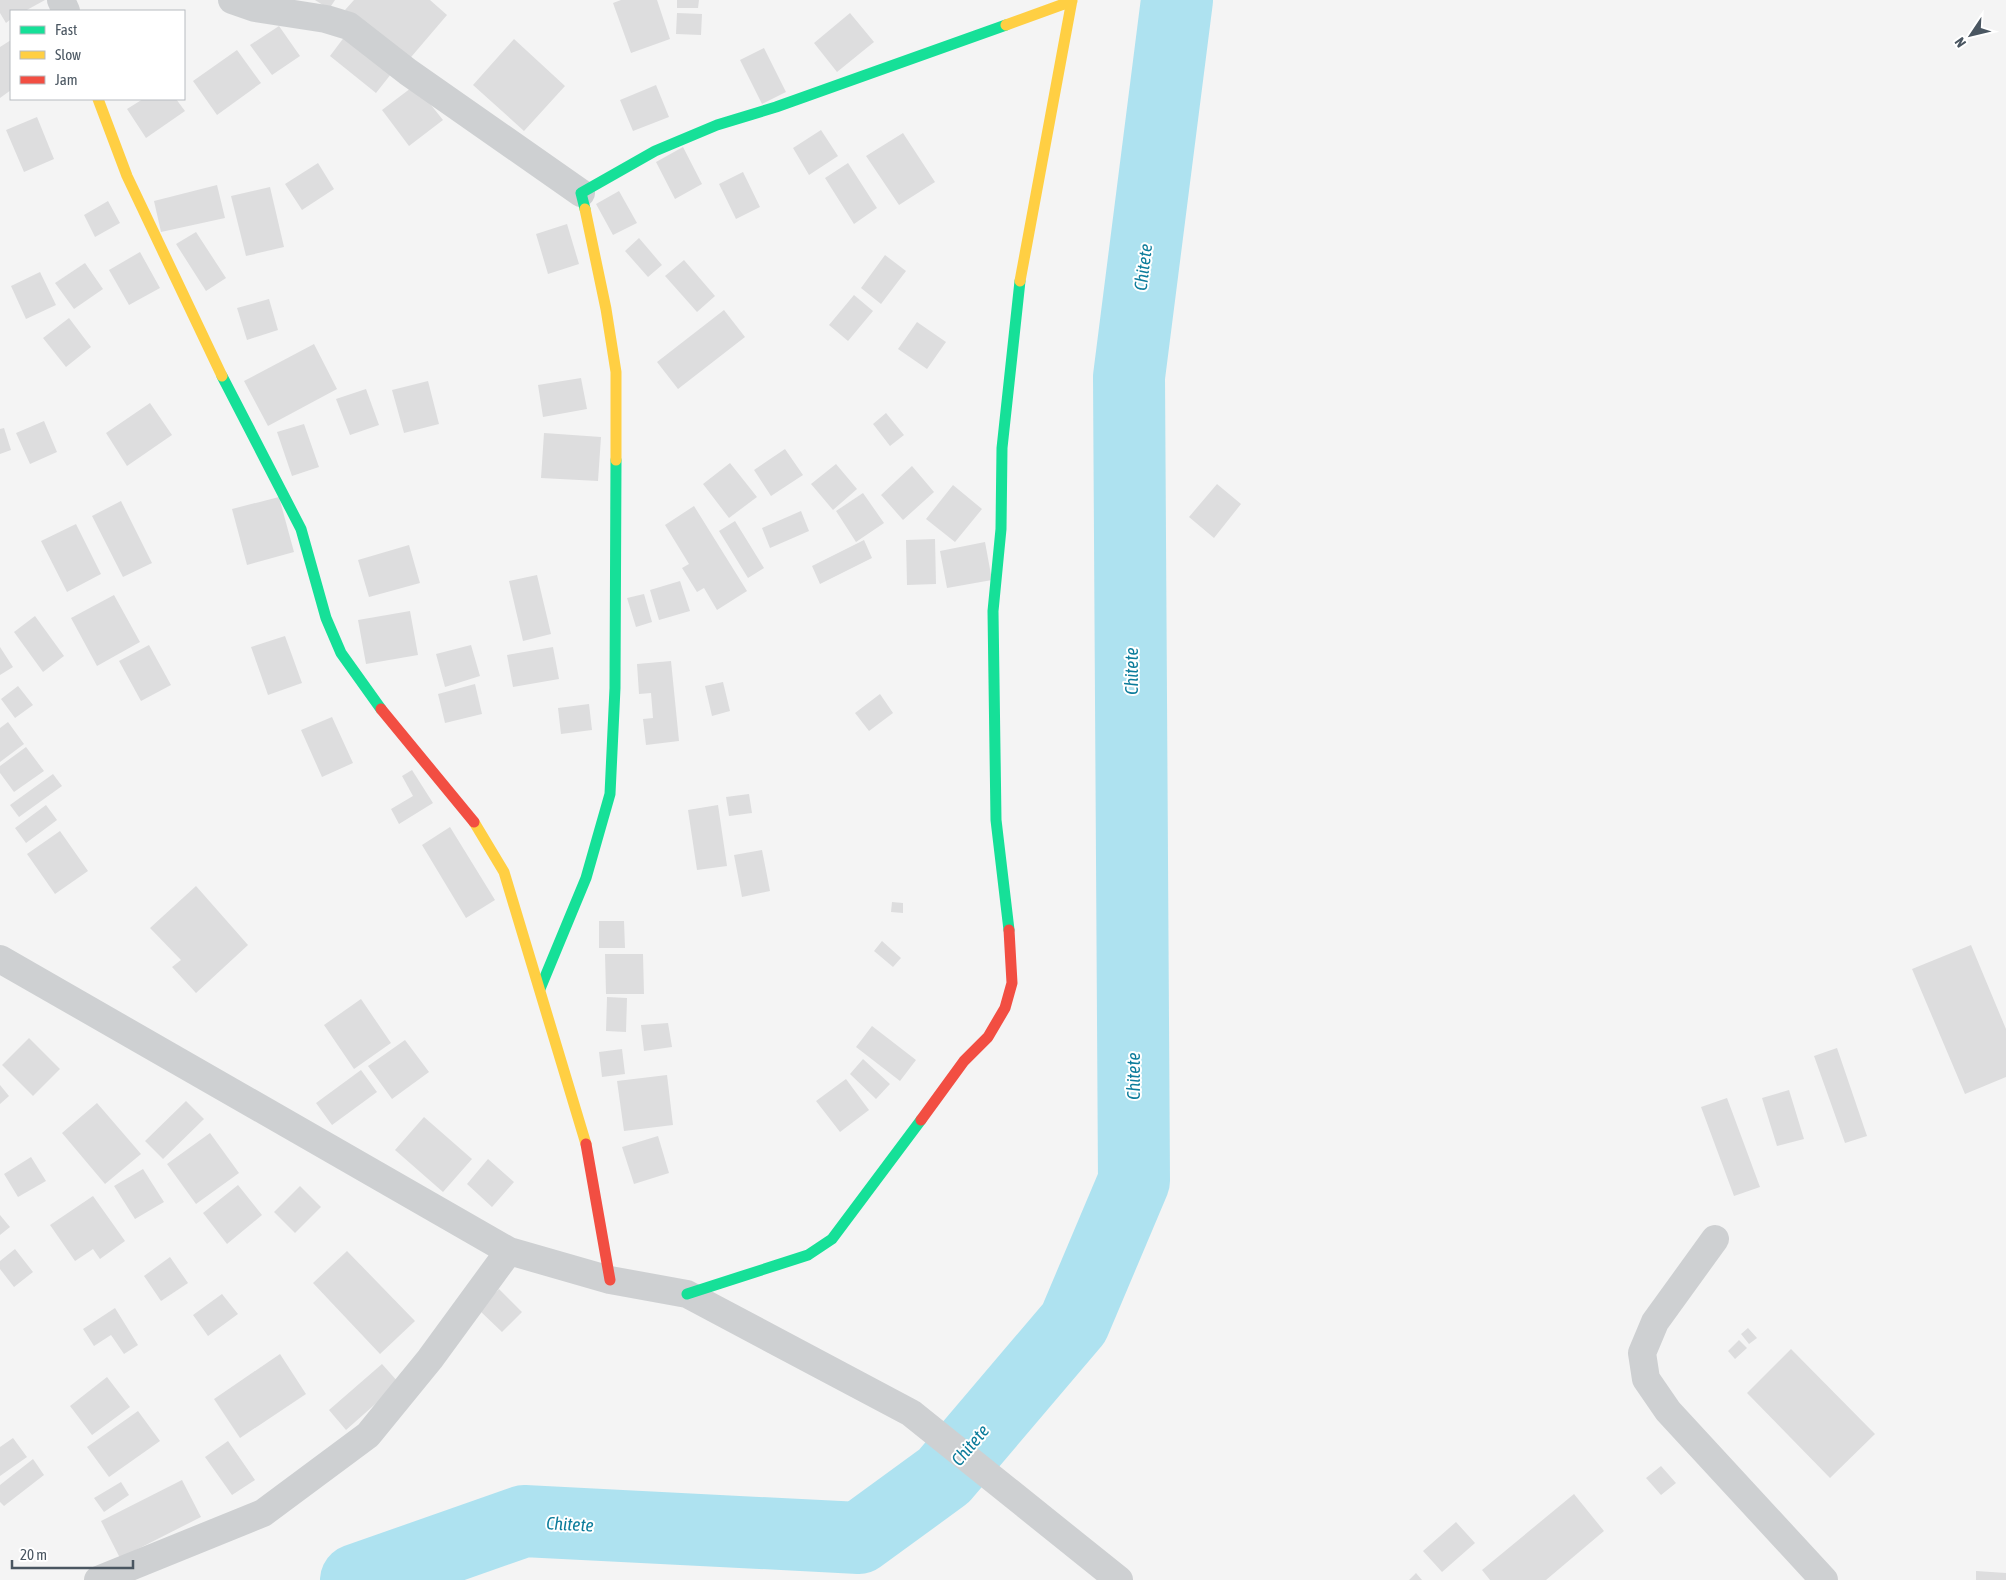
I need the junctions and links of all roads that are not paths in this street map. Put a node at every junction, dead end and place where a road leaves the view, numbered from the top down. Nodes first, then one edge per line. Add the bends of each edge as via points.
1 (232, 0) edge
2 (1072, 0) edge
3 (98, 100) edge
4 (581, 193) junction
5 (0, 959) edge
6 (540, 989) junction
7 (1715, 1239) dead end
8 (510, 1251) junction
9 (610, 1280) junction
10 (687, 1294) junction
11 (98, 1580) edge
12 (1119, 1580) edge
13 (1824, 1580) edge

1 - 4 street via 255,8 326,19 349,26 408,72
2 - 4 street via 717,126 655,152
2 - 10 street via 1020,277 1002,448 1001,529 994,611 996,820 1010,935 1012,983 1005,1008 988,1037 964,1061 832,1239 808,1255
3 - 6 street via 127,176 240,415 300,529 326,618 341,653 361,684 469,814 504,872
4 - 6 street via 616,372 615,688 610,794 586,878
5 - 8 street
6 - 9 street via 584,1135
7 - 13 street via 1655,1322 1642,1353 1646,1379 1668,1411
8 - 9 street
8 - 11 street via 430,1359 368,1435 263,1513
9 - 10 street
10 - 12 street via 911,1413

